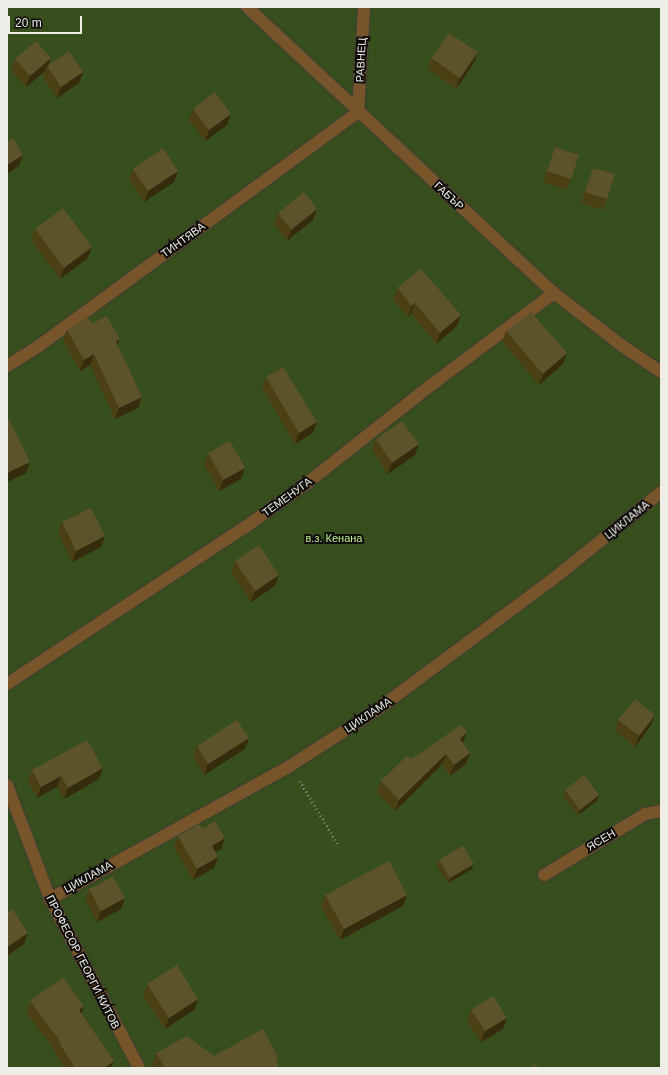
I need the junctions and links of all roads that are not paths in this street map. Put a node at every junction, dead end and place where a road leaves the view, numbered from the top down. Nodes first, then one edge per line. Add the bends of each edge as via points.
1 (247, 7) edge
2 (364, 7) edge
3 (358, 112) junction
4 (554, 293) junction
5 (7, 366) edge
6 (661, 372) edge
7 (661, 492) edge
8 (7, 684) edge
9 (7, 785) edge
10 (661, 811) edge
11 (544, 875) dead end
12 (50, 899) junction
13 (139, 1068) edge

1 - 3 street, ГАБЪР
2 - 3 street, РАВНЕЦ
3 - 4 street, ГАБЪР
3 - 5 street, ТИНТЯВА via 40,345
4 - 6 street, ГАБЪР via 621,345
4 - 8 street, ТЕМЕНУГА via 307,483 244,528
7 - 12 street, ЦИКЛАМА via 552,580 378,709 290,766
9 - 12 street, ПРОФЕСОР ГЕОРГИ КИТОВ
10 - 11 street, ЯСЕН via 645,814
12 - 13 street, ПРОФЕСОР ГЕОРГИ КИТОВ

